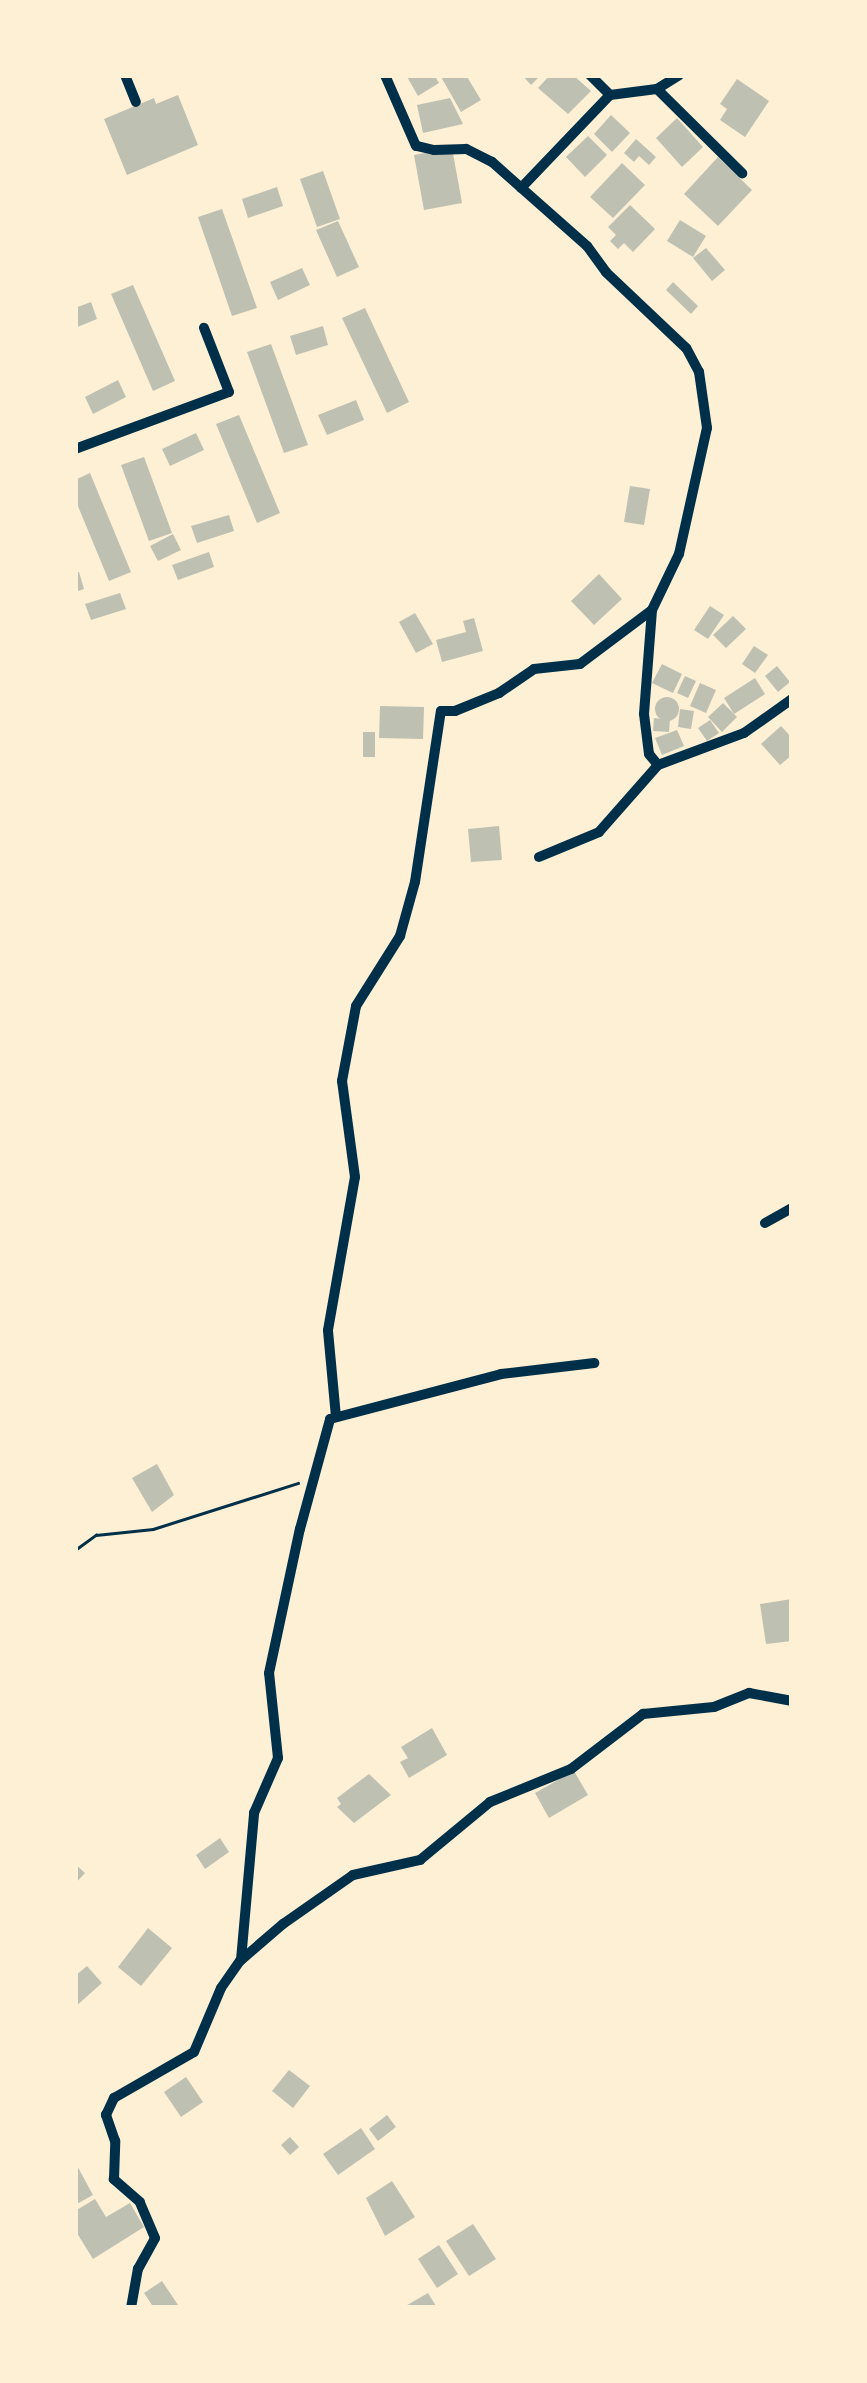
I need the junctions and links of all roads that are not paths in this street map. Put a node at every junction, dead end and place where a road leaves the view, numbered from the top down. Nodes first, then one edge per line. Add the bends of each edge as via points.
1 (125, 75) edge
2 (385, 75) edge
3 (590, 75) edge
4 (679, 75) edge
5 (657, 88) junction
6 (610, 94) junction
7 (136, 102) dead end
8 (742, 173) dead end
9 (521, 188) junction
10 (204, 328) dead end
11 (75, 450) edge
12 (652, 610) junction
13 (792, 698) edge
14 (658, 765) junction
15 (539, 857) dead end
16 (792, 1208) edge
17 (764, 1222) dead end
18 (594, 1364) dead end
19 (336, 1417) junction
20 (792, 1700) edge
21 (240, 1962) junction
22 (131, 2308) edge

1 - 7 street
2 - 9 street via 416,146 466,149
3 - 6 street
4 - 5 street
5 - 6 street
5 - 8 street
6 - 9 street
9 - 12 street via 661,322 699,372 707,428 680,554
10 - 11 street via 229,392
12 - 14 street via 644,714
12 - 19 street via 580,664 534,668 499,693 441,711 410,900 400,936 356,1006 342,1081 355,1178 328,1330
13 - 14 street via 744,733
14 - 15 street via 599,832
16 - 17 street
18 - 19 street via 501,1374
19 - 21 street via 314,1478 269,1673 278,1758 254,1813
20 - 21 street via 749,1693 714,1707 644,1714 571,1769 490,1802 420,1860 353,1876
21 - 22 street via 221,1988 194,2052 114,2098 106,2116 115,2141 114,2179 140,2202 155,2238 138,2269

